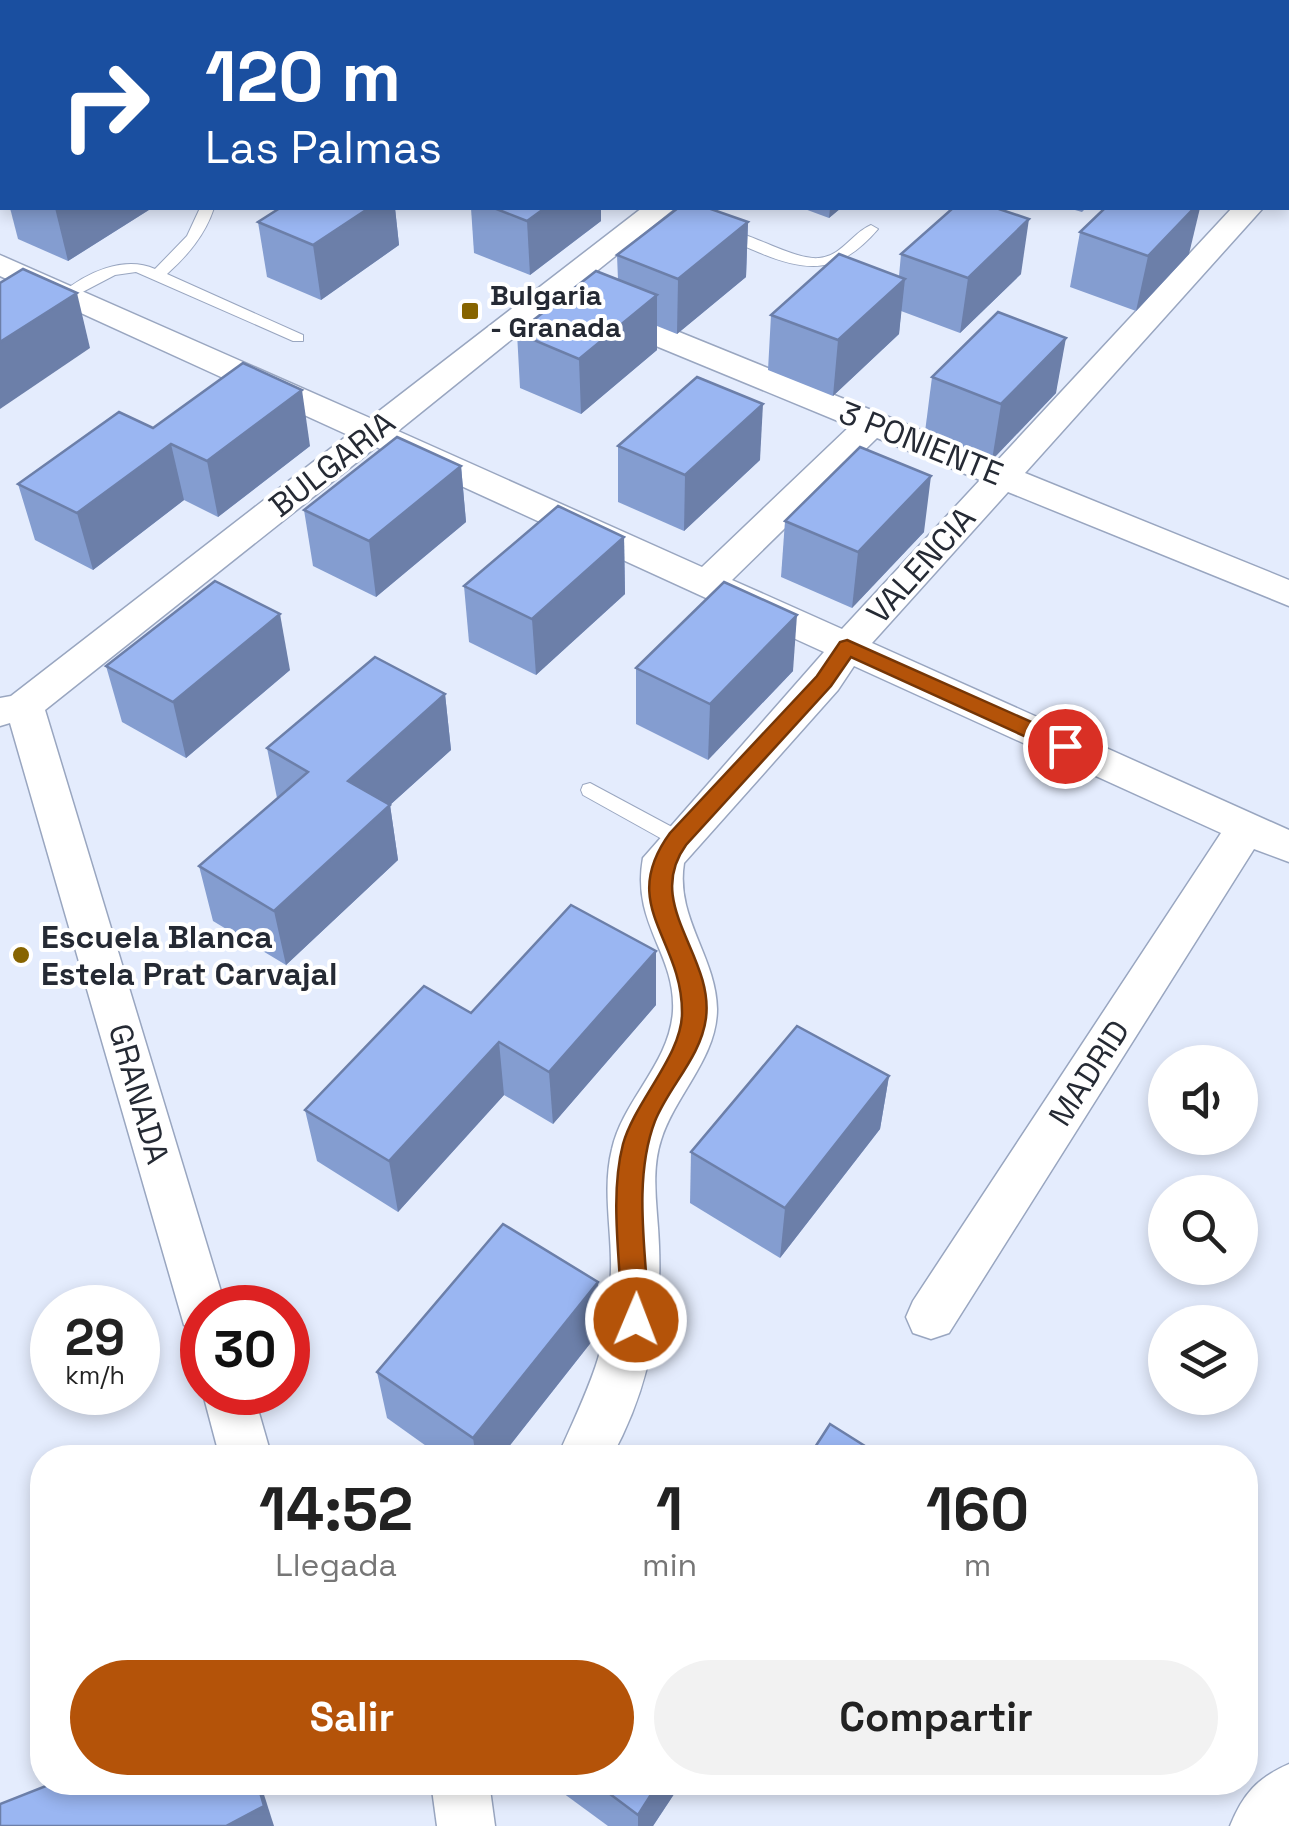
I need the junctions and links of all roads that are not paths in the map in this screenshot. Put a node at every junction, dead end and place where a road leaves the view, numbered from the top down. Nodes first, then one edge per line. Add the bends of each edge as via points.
1 (207, 210) edge
2 (666, 210) edge
3 (1246, 210) edge
4 (711, 227) edge
5 (871, 229) dead end
6 (0, 264) edge
7 (157, 275) junction
8 (553, 292) junction
9 (68, 294) junction
10 (298, 338) dead end
11 (873, 423) junction
12 (372, 433) junction
13 (1002, 476) junction
14 (706, 584) junction
15 (1289, 594) edge
16 (847, 647) junction
17 (12, 709) edge
18 (590, 790) dead end
19 (1246, 828) junction
20 (678, 839) junction
21 (1289, 847) edge
22 (194, 1285) edge
23 (931, 1317) dead end
24 (234, 1415) edge
25 (242, 1445) edge
26 (589, 1445) edge
27 (462, 1795) edge
28 (1289, 1802) edge
29 (466, 1826) edge
30 (1268, 1826) edge

1 - 7 lane via 193,240
2 - 8 street, BULGARIA
3 - 13 street, VALENCIA
4 - 5 lane via 820,263 838,258
6 - 9 street
7 - 9 lane via 119,268
7 - 10 lane
8 - 11 street, 3 PONIENTE
8 - 12 street, BULGARIA
9 - 12 street
11 - 13 street, 3 PONIENTE
11 - 14 street
12 - 14 street
12 - 17 street, BULGARIA
13 - 15 street, 3 PONIENTE
13 - 16 street, VALENCIA
14 - 16 street
16 - 19 street
16 - 20 street, VALENCIA via 824,681
17 - 22 street, GRANADA
18 - 20 lane
19 - 21 street
19 - 23 street, MADRID
20 - 26 street, VALENCIA via 664,858 658,897 691,978 694,1017 635,1146 636,1320 628,1361
24 - 25 street
27 - 29 street
28 - 30 street

